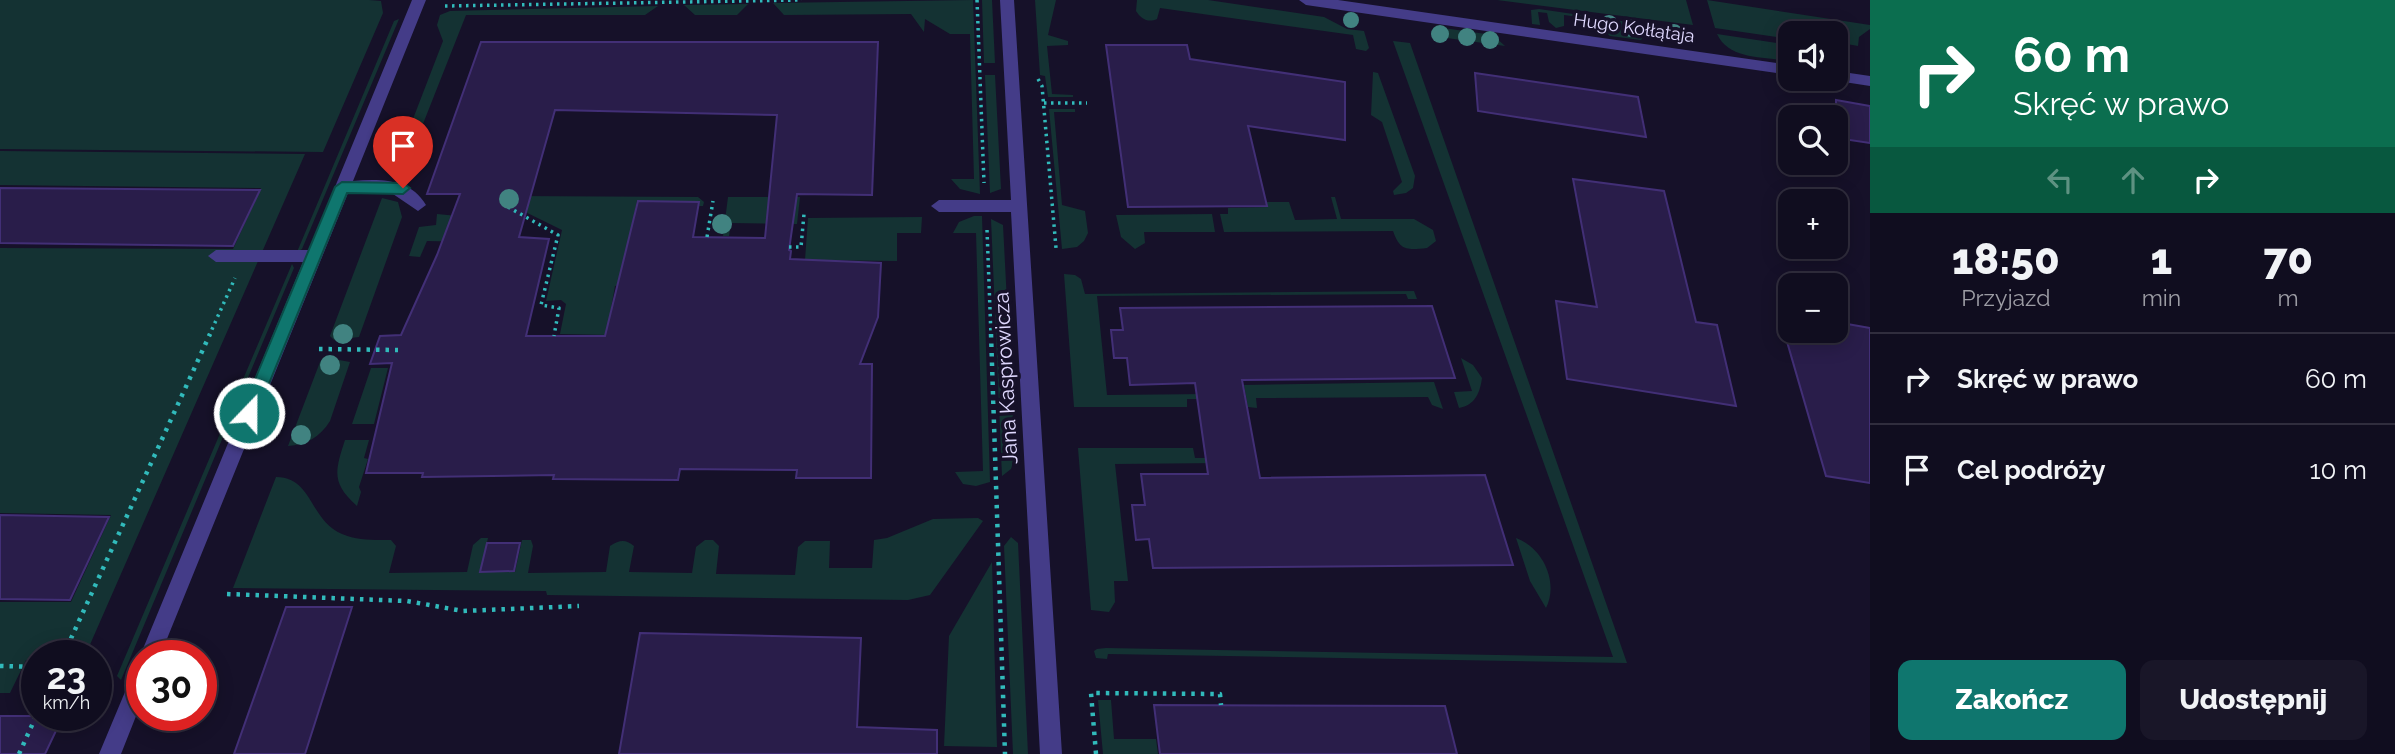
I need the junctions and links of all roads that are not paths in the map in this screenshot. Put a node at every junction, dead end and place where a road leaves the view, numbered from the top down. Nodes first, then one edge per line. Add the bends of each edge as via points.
1 (419, 0) edge
2 (1007, 0) edge
3 (1306, 0) edge
4 (1778, 68) edge
5 (1848, 78) edge
6 (1870, 81) edge
7 (342, 187) junction
8 (418, 205) dead end
9 (939, 206) dead end
10 (1019, 206) junction
11 (216, 256) dead end
12 (314, 256) junction
13 (157, 640) edge
14 (126, 715) edge
15 (110, 754) edge
16 (1051, 754) edge

1 - 7 street
2 - 10 street, Jana Kasprowicza
3 - 4 street, Hugo Kołłątaja
5 - 6 street
7 - 8 street via 403,188
7 - 12 street
9 - 10 street
10 - 16 street, Jana Kasprowicza
11 - 12 street
12 - 13 street
14 - 15 street

